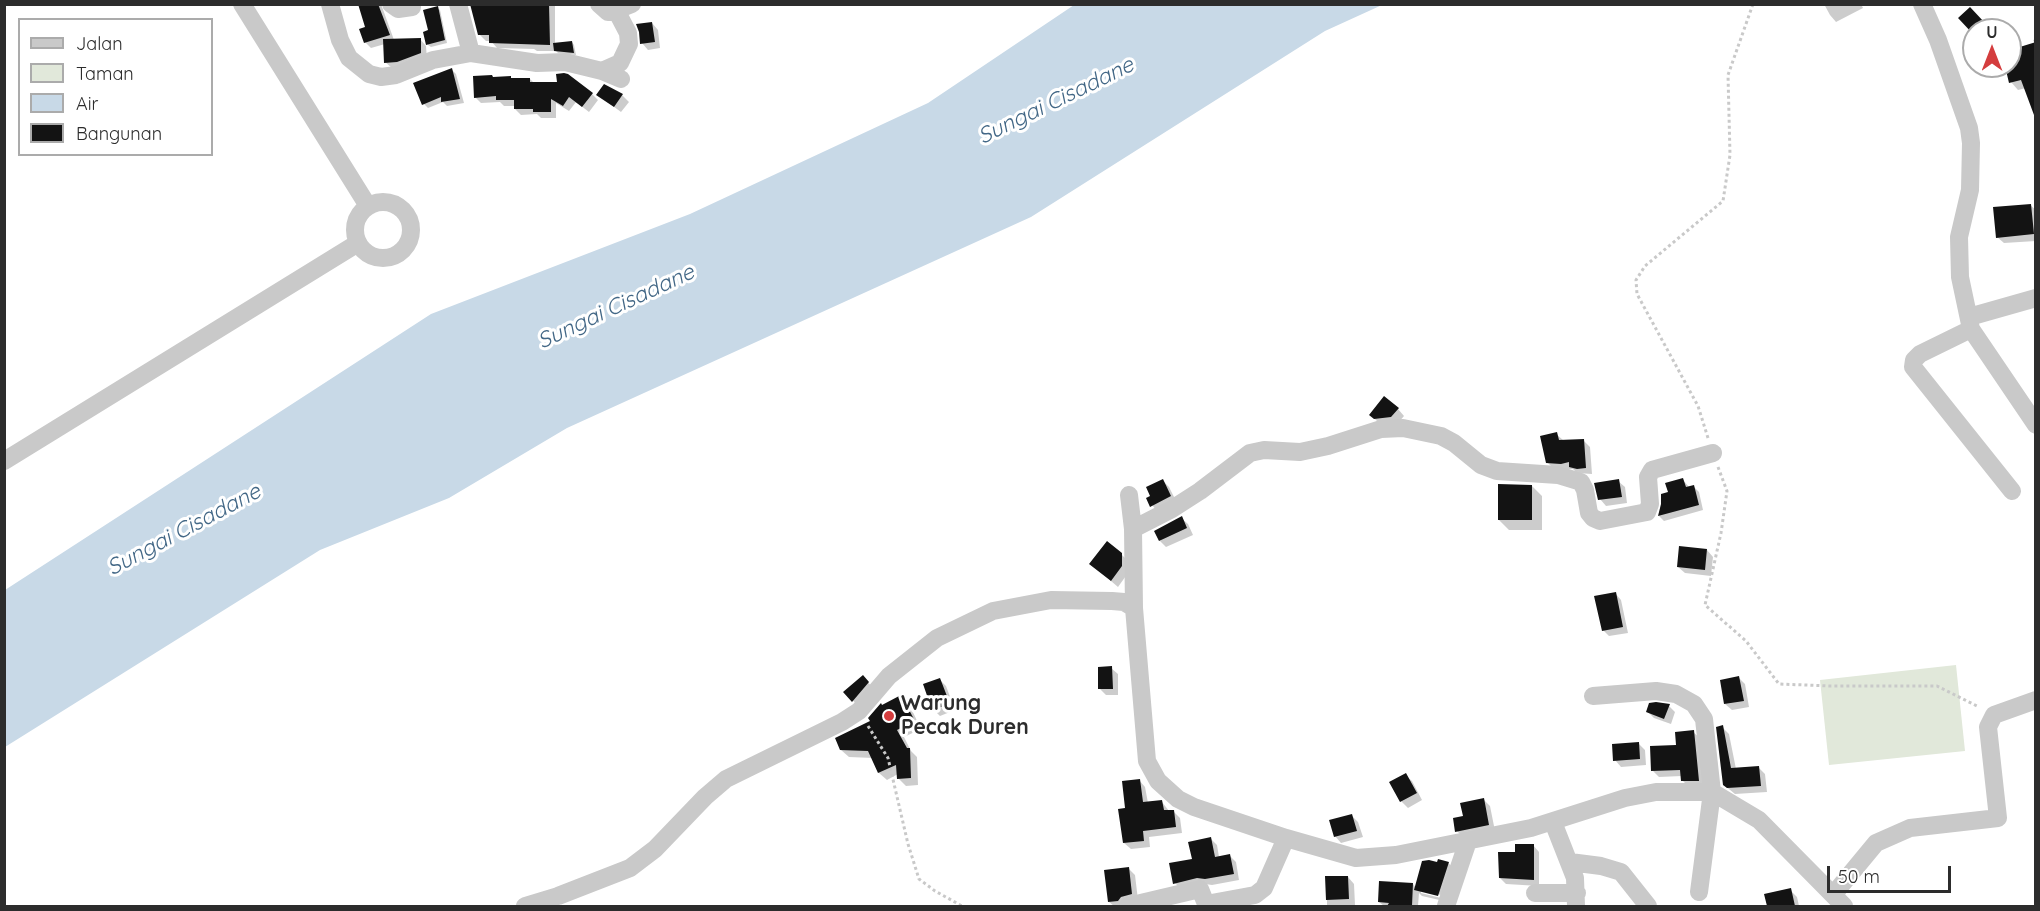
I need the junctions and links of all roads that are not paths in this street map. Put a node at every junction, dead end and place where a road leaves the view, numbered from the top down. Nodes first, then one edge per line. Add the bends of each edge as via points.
1 (242, 4) edge
2 (330, 4) edge
3 (391, 4) edge
4 (458, 4) edge
5 (599, 4) edge
6 (1922, 4) edge
7 (412, 7) dead end
8 (625, 8) edge
9 (471, 53) junction
10 (602, 71) junction
11 (621, 79) dead end
12 (368, 206) junction
13 (358, 243) junction
14 (2036, 298) edge
15 (1970, 323) junction
16 (2036, 425) edge
17 (1713, 453) road end
18 (4, 461) edge
19 (2012, 491) dead end
20 (1129, 495) dead end
21 (1133, 529) junction
22 (1134, 608) junction
23 (1593, 696) dead end
24 (2036, 700) edge
25 (1712, 792) junction
26 (1553, 822) junction
27 (1286, 837) junction
28 (1468, 841) junction
29 (1570, 862) junction
30 (1699, 892) dead end
31 (1535, 893) dead end
32 (1577, 900) edge
33 (1838, 901) edge
34 (525, 906) edge
35 (1128, 906) edge
36 (1446, 906) edge
37 (1648, 906) edge

1 - 12 street
2 - 9 street via 349,58 369,74 396,75 433,60
3 - 7 street via 398,9
4 - 9 street
5 - 8 street via 608,12
6 - 15 street via 1969,128 1970,190 1959,237 1960,277
8 - 10 street via 629,44 620,63
9 - 10 street via 537,63 565,62
10 - 11 street
12 - 13 street via 356,223
12 - 13 street via 382,201 397,205 408,215 408,244 397,254 383,258 369,254
13 - 18 street
14 - 15 street
15 - 16 street
15 - 19 street via 1920,354 1913,367
17 - 21 street via 1652,470 1648,477 1647,512 1600,521 1589,513 1581,482 1558,475 1497,471 1481,465 1441,436 1403,428 1381,429 1300,452 1250,453 1200,491
20 - 21 street
21 - 22 street
22 - 27 street via 1147,761 1158,781 1194,807
22 - 34 street via 1112,601 1051,600 993,611 937,638 889,676 859,711 831,729 726,779 650,854 630,868
23 - 25 street via 1656,691 1676,694 1694,704 1704,719
24 - 33 street via 1994,715 1988,727 1998,818 1910,828 1876,843
25 - 26 street via 1656,792
25 - 30 street
25 - 33 street via 1759,820
26 - 28 street
26 - 29 street
27 - 28 street via 1356,858 1396,855
27 - 35 street via 1264,888 1255,895 1206,904 1200,889
28 - 36 street
29 - 32 street
29 - 37 street via 1621,872
31 - 32 street

